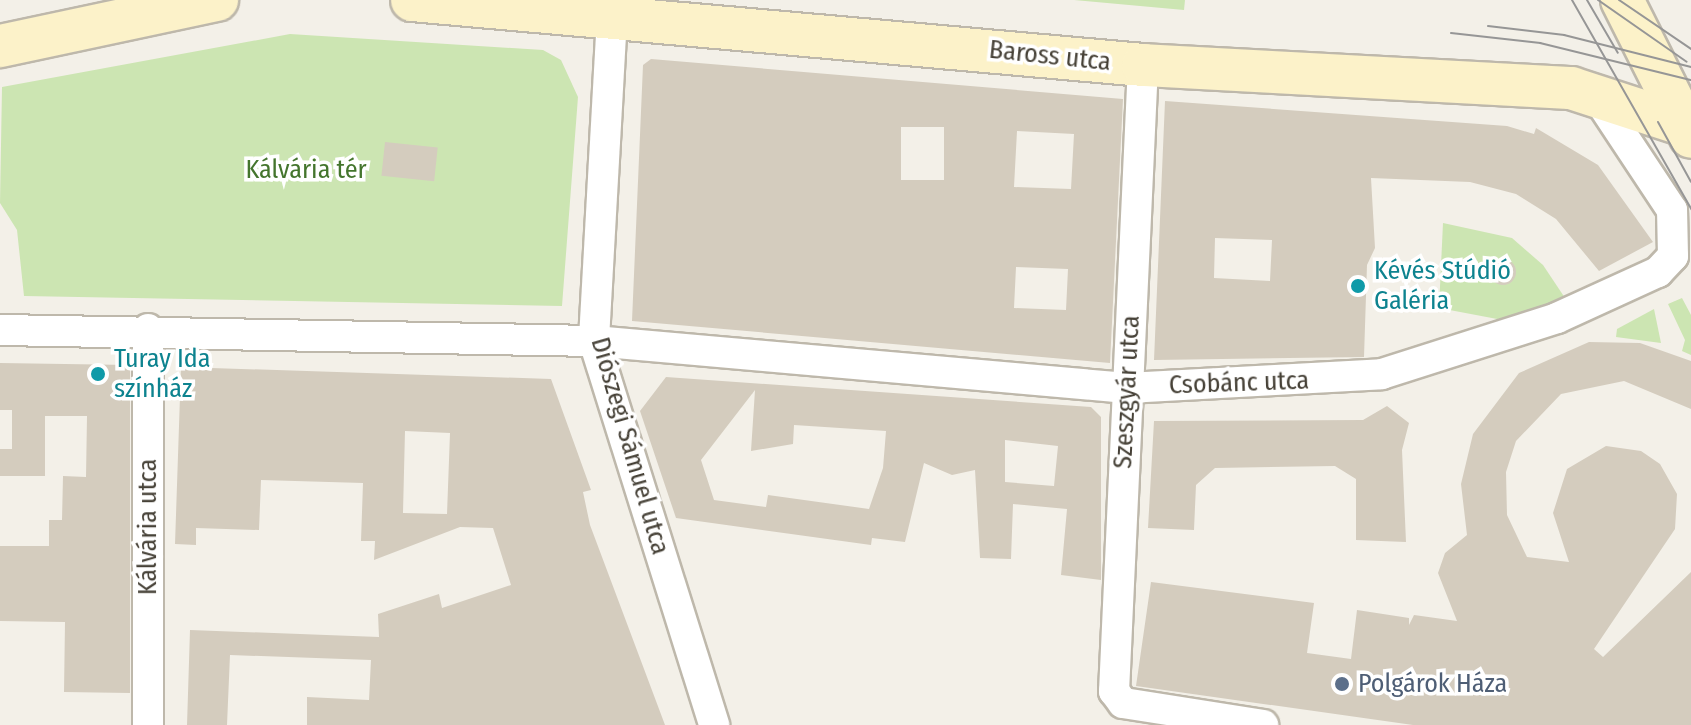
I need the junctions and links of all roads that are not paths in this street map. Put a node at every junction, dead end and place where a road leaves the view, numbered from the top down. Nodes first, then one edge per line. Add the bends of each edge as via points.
1 (217, 0) edge
2 (412, 0) edge
3 (1624, 0) edge
4 (652, 10) edge
5 (612, 17) junction
6 (0, 46) edge
7 (1143, 65) junction
8 (1691, 77) edge
9 (1595, 93) junction
10 (1689, 129) edge
11 (148, 329) junction
12 (0, 330) edge
13 (594, 341) junction
14 (1127, 388) junction
15 (1133, 715) edge
16 (148, 725) edge
17 (714, 725) edge
18 (1263, 725) edge

1 - 6 street
2 - 5 street, Baross utca
3 - 8 street
3 - 10 street
4 - 5 street, Baross utca
4 - 7 street, Baross utca
5 - 13 street, Diószegi Sámuel utca
7 - 9 street, Baross utca
7 - 14 street, Szeszgyár utca
9 - 10 street, Baross utca
9 - 14 street, Csobánc utca via 1672,210 1673,256 1658,272 1505,338 1382,374
11 - 12 street
11 - 13 street
11 - 16 street, Kálvária utca
13 - 14 street, Csobánc utca
13 - 17 street, Diószegi Sámuel utca
14 - 15 street, Szeszgyár utca via 1113,683 1116,699
15 - 18 street

